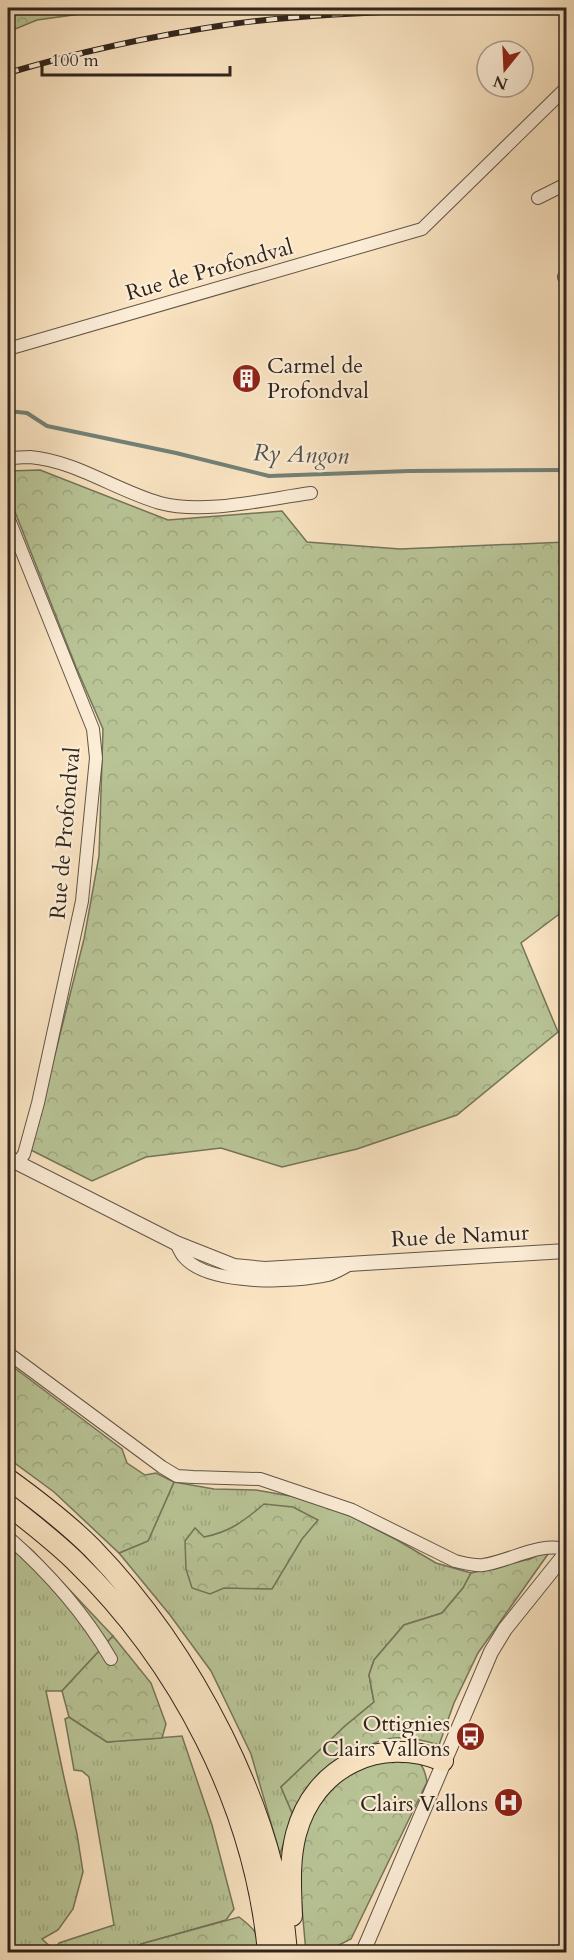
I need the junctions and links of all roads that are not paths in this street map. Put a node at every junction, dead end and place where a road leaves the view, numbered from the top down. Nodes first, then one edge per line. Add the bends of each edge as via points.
1 (567, 88) edge
2 (567, 184) edge
3 (538, 198) dead end
4 (8, 349) edge
5 (8, 458) edge
6 (311, 494) dead end
7 (8, 517) edge
8 (13, 1160) edge
9 (567, 1251) edge
10 (8, 1353) edge
11 (8, 1479) edge
12 (8, 1505) edge
13 (8, 1537) edge
14 (567, 1551) edge
15 (157, 1642) junction
16 (111, 1659) dead end
17 (170, 1662) junction
18 (443, 1761) junction
19 (286, 1932) junction
20 (267, 1943) edge
21 (287, 1953) edge
22 (363, 1953) edge

1 - 4 street, Rue de Profondval via 422,229
2 - 3 street
5 - 6 street via 31,457 57,463 141,497 184,507
7 - 8 street, Rue de Profondval via 93,729 96,758 76,933 24,1154
8 - 9 street, Rue de Namur via 176,1243 234,1266 265,1269
10 - 14 street via 177,1476 260,1479 352,1510 455,1561 470,1564 483,1565 540,1549 557,1547
11 - 15 highway via 92,1549 136,1601
12 - 15 highway via 74,1560 124,1615
13 - 16 street via 69,1596
14 - 18 street via 491,1652
15 - 17 highway
17 - 19 highway via 225,1740 248,1792 277,1887
17 - 20 highway via 245,1840
18 - 19 highway via 406,1751 385,1752 345,1766 328,1779 308,1804 296,1833 291,1859 292,1916
18 - 22 street
19 - 21 highway

